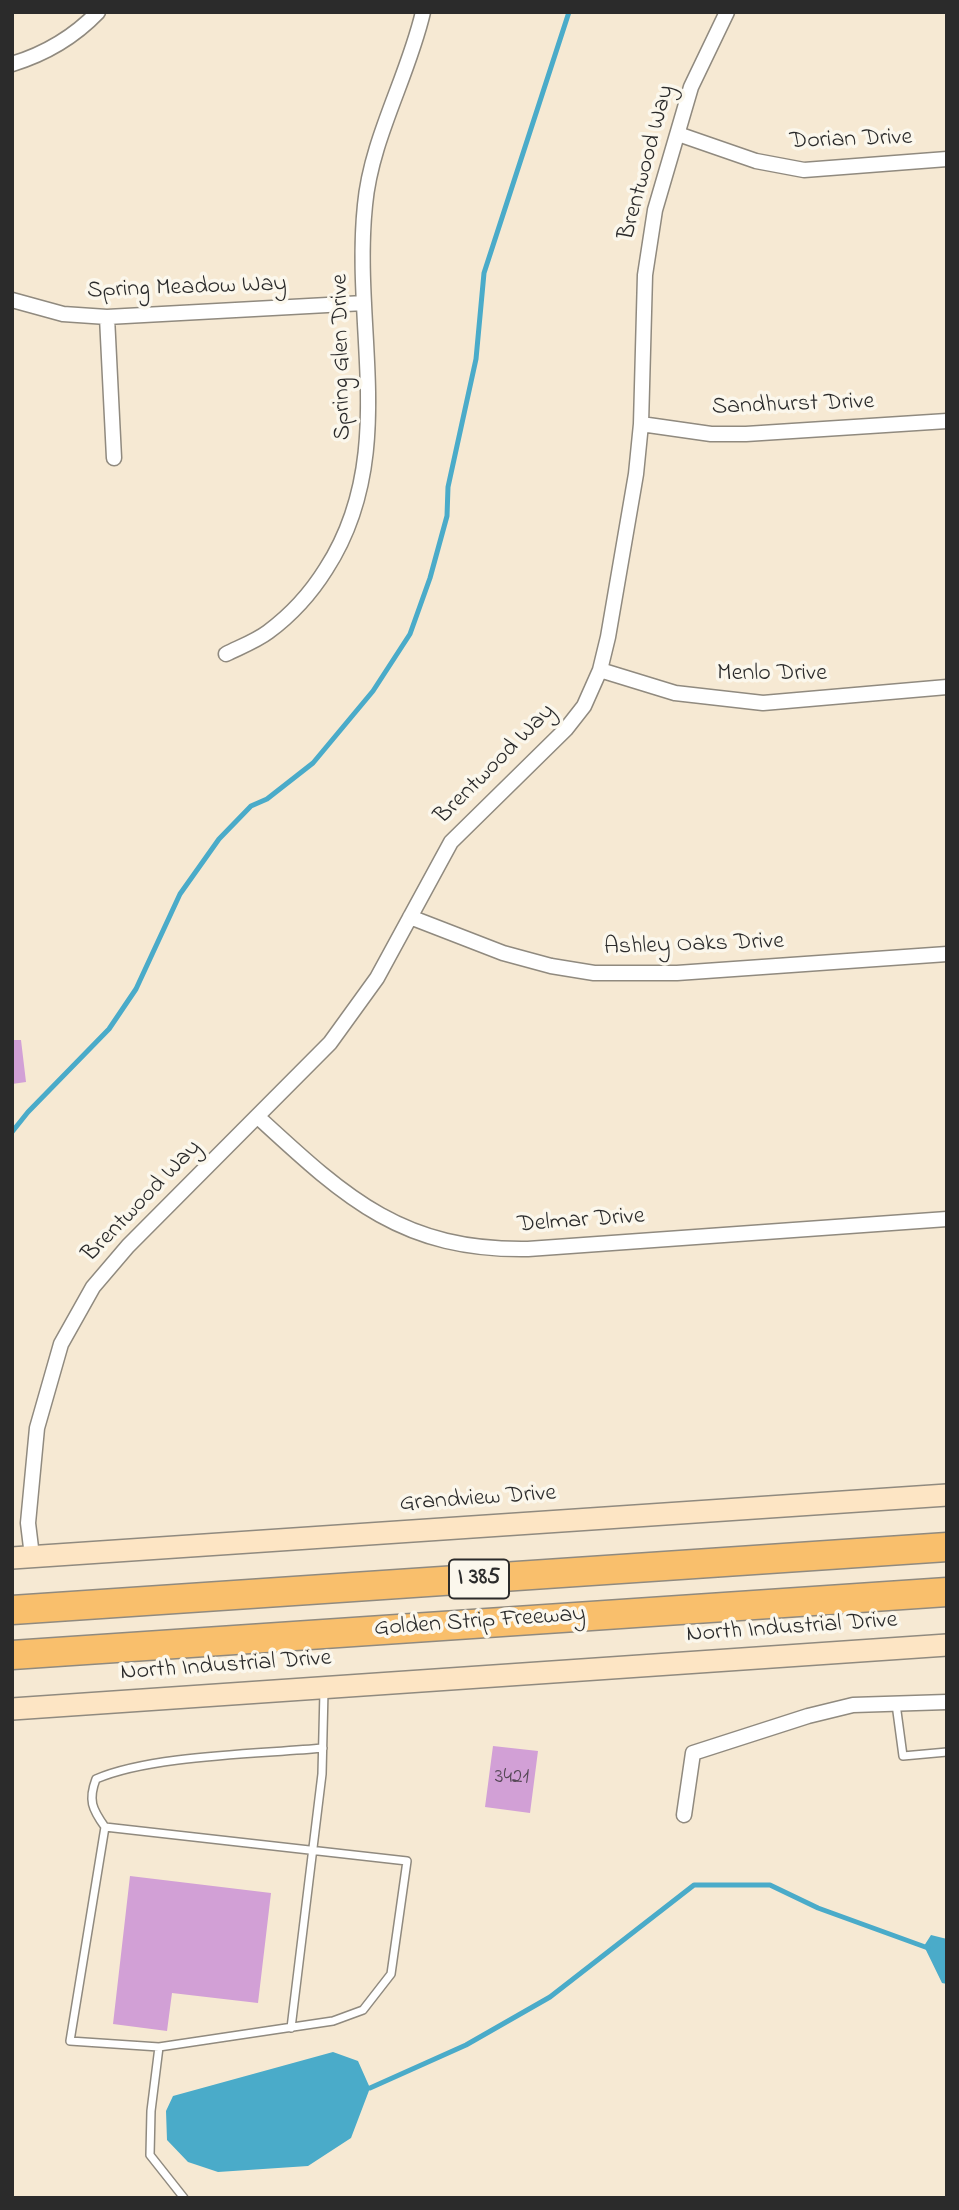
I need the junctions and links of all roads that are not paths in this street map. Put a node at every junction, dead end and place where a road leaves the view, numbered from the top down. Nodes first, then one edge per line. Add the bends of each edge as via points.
1 (97, 12) edge
2 (423, 12) edge
3 (727, 12) edge
4 (12, 64) edge
5 (678, 134) junction
6 (947, 159) edge
7 (12, 300) edge
8 (364, 303) junction
9 (107, 317) junction
10 (947, 421) edge
11 (641, 425) junction
12 (114, 458) dead end
13 (226, 654) dead end
14 (600, 670) junction
15 (947, 687) edge
16 (410, 917) junction
17 (947, 954) edge
18 (258, 1117) junction
19 (947, 1219) edge
20 (947, 1495) edge
21 (947, 1547) edge
22 (22, 1557) edge
23 (947, 1592) edge
24 (12, 1610) edge
25 (947, 1645) edge
26 (12, 1655) edge
27 (324, 1687) junction
28 (947, 1702) edge
29 (896, 1704) junction
30 (12, 1709) edge
31 (323, 1748) junction
32 (947, 1752) edge
33 (684, 1815) dead end
34 (105, 1827) junction
35 (311, 1851) junction
36 (290, 2028) junction
37 (159, 2047) junction
38 (184, 2198) edge

1 - 4 street via 70,37
2 - 8 street, Spring Glen Drive via 368,186 363,223
3 - 5 street, Brentwood Way via 691,87
5 - 6 street, Dorian Drive via 756,162 804,170
5 - 11 street, Brentwood Way via 648,250
7 - 9 street, Spring Meadow Way via 63,314
8 - 9 street, Spring Meadow Way
8 - 13 street, Spring Glen Drive via 369,440 359,498 348,529 323,574 299,604 267,633
9 - 12 street
10 - 11 street, Sandhurst Drive via 746,434
11 - 14 street, Brentwood Way
14 - 15 street, Menlo Drive via 675,693 763,703
14 - 16 street, Brentwood Way via 584,706 566,729 451,842
16 - 17 street, Ashley Oaks Drive via 503,953 594,973 677,973
16 - 18 street, Brentwood Way via 355,1011
18 - 19 street, Delmar Drive via 332,1183 371,1210 424,1237 472,1248 528,1249
18 - 22 street, Brentwood Way via 128,1246 73,1319 61,1344 37,1428
20 - 22 street, Grandview Drive
21 - 24 highway, Golden Strip Freeway / I 385
23 - 26 highway, Golden Strip Freeway / I 385
25 - 27 street, North Industrial Drive
27 - 30 street, North Industrial Drive
27 - 31 lane
28 - 29 street
29 - 32 lane via 903,1756
29 - 33 street via 853,1705 693,1753
31 - 34 lane via 112,1772 96,1779 89,1795 93,1811
31 - 35 lane
34 - 35 lane
34 - 37 lane via 70,2041
35 - 36 lane
35 - 36 lane via 407,1861 391,1975 363,2010
36 - 37 lane
37 - 38 lane via 150,2155

